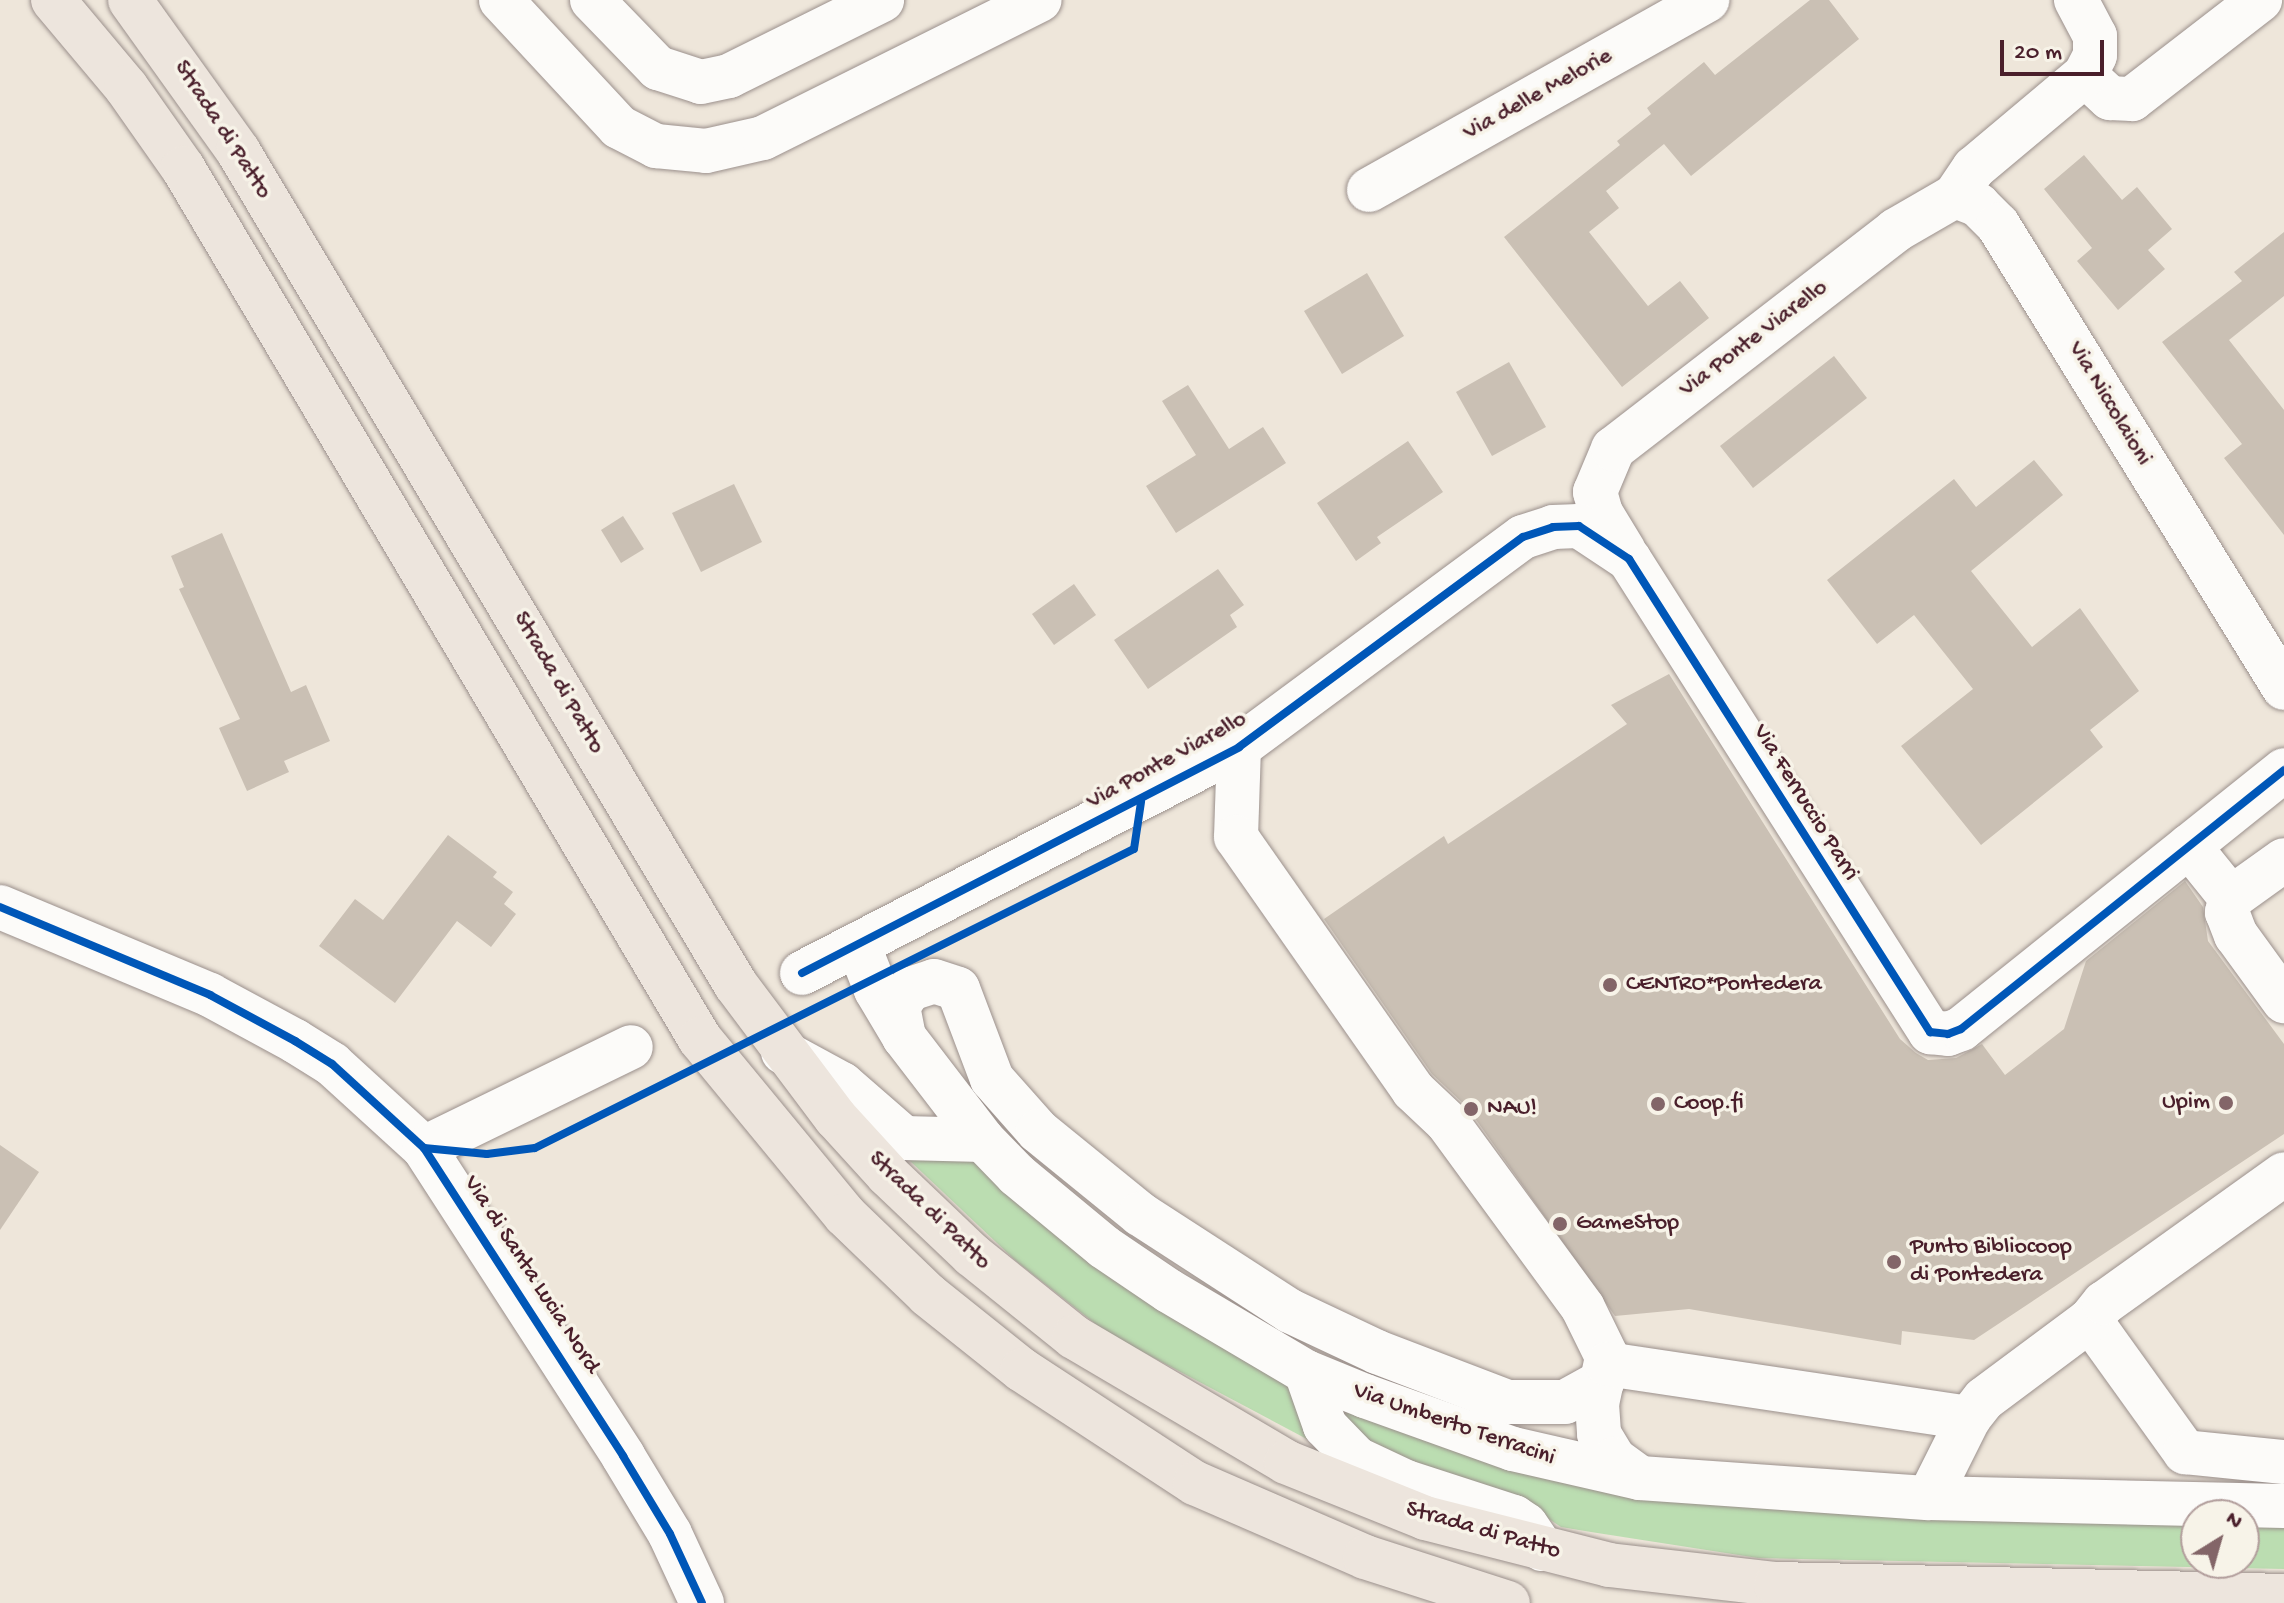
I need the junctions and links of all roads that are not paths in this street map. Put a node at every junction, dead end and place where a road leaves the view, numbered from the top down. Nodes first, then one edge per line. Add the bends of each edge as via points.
1 (53, 0) edge
2 (130, 0) edge
3 (501, 0) edge
4 (882, 0) edge
5 (1040, 0) edge
6 (1707, 0) edge
7 (2076, 0) edge
8 (2260, 0) edge
9 (605, 16) edge
10 (565, 75) junction
11 (2085, 75) junction
12 (1369, 190) dead end
13 (1955, 196) junction
14 (1613, 449) joint
15 (1523, 537) joint
16 (1629, 559) junction
17 (2284, 688) edge
18 (1239, 747) junction
19 (2284, 770) edge
20 (2189, 846) junction
21 (2284, 860) edge
22 (2231, 898) junction
23 (0, 907) edge
24 (858, 944) junction
25 (802, 973) dead end
26 (2284, 1001) edge
27 (904, 1037) junction
28 (631, 1047) dead end
29 (783, 1052) junction
30 (983, 1140) junction
31 (424, 1148) junction
32 (2284, 1174) edge
33 (2090, 1320) junction
34 (1306, 1372) junction
35 (1605, 1372) junction
36 (1969, 1418) junction
37 (2284, 1462) edge
38 (1640, 1478) junction
39 (1929, 1498) junction
40 (2284, 1506) edge
41 (1542, 1549) junction
42 (2284, 1596) edge
43 (702, 1603) edge
44 (1508, 1603) edge

1 - 44 main road via 126,87 183,168 700,1039 845,1215 928,1295 1022,1370 1195,1483 1365,1557
2 - 29 main road, Strada di Patto via 238,151 736,985
3 - 10 street
4 - 9 street via 715,80 670,75
5 - 10 street via 763,138 729,148 676,148 637,138
6 - 12 street, Via delle Melorie
7 - 11 street via 2095,36 2095,55
8 - 11 street via 2132,99 2110,98
9 - 10 street
11 - 13 street via 1974,168
13 - 14 street, Via Ponte Viarello via 1896,230
13 - 17 street, Via Niccolaioni via 1978,205 1998,225
14 - 16 street, Via Ferruccio Parri via 1597,479 1596,504
15 - 16 street, Via Ferruccio Parri via 1579,526
15 - 18 street, Via Ponte Viarello
16 - 20 street, Via Ferruccio Parri via 1930,1032 1961,1029
18 - 24 street, Via Ponte Viarello
18 - 35 street via 1236,837 1413,1090 1447,1122 1549,1258 1601,1338
19 - 20 street, Via Ferruccio Parri
20 - 22 street
21 - 22 street
22 - 26 street via 2227,912 2236,935
23 - 31 street, Via di Santa Lucia Nord via 210,995 295,1041 332,1064
24 - 25 street, Via Ponte Viarello
24 - 27 street, Via Umberto Terracini via 876,990
27 - 30 street, Via Umberto Terracini
27 - 35 street via 898,1006 910,989 934,981 958,989 992,1079 1038,1131 1140,1214 1290,1311 1377,1352 1508,1402 1565,1402
28 - 31 street
29 - 30 street via 842,1084 904,1138
29 - 41 main road, Strada di Patto via 925,1213 1074,1337 1286,1462 1425,1518
30 - 34 street, Via Umberto Terracini via 1104,1247
31 - 43 street, Via di Santa Lucia Nord via 639,1482
32 - 33 street via 2101,1305
33 - 36 street via 1991,1393
33 - 37 street via 2185,1452
34 - 38 street, Via Umberto Terracini via 1513,1449
34 - 41 street via 1319,1413 1347,1451 1406,1482 1514,1517
35 - 36 street
35 - 38 street via 1596,1419 1599,1434 1614,1459
36 - 39 street
38 - 39 street, Via Umberto Terracini
39 - 40 street, Via Umberto Terracini
41 - 42 main road, Strada di Patto via 1609,1565 1776,1584

